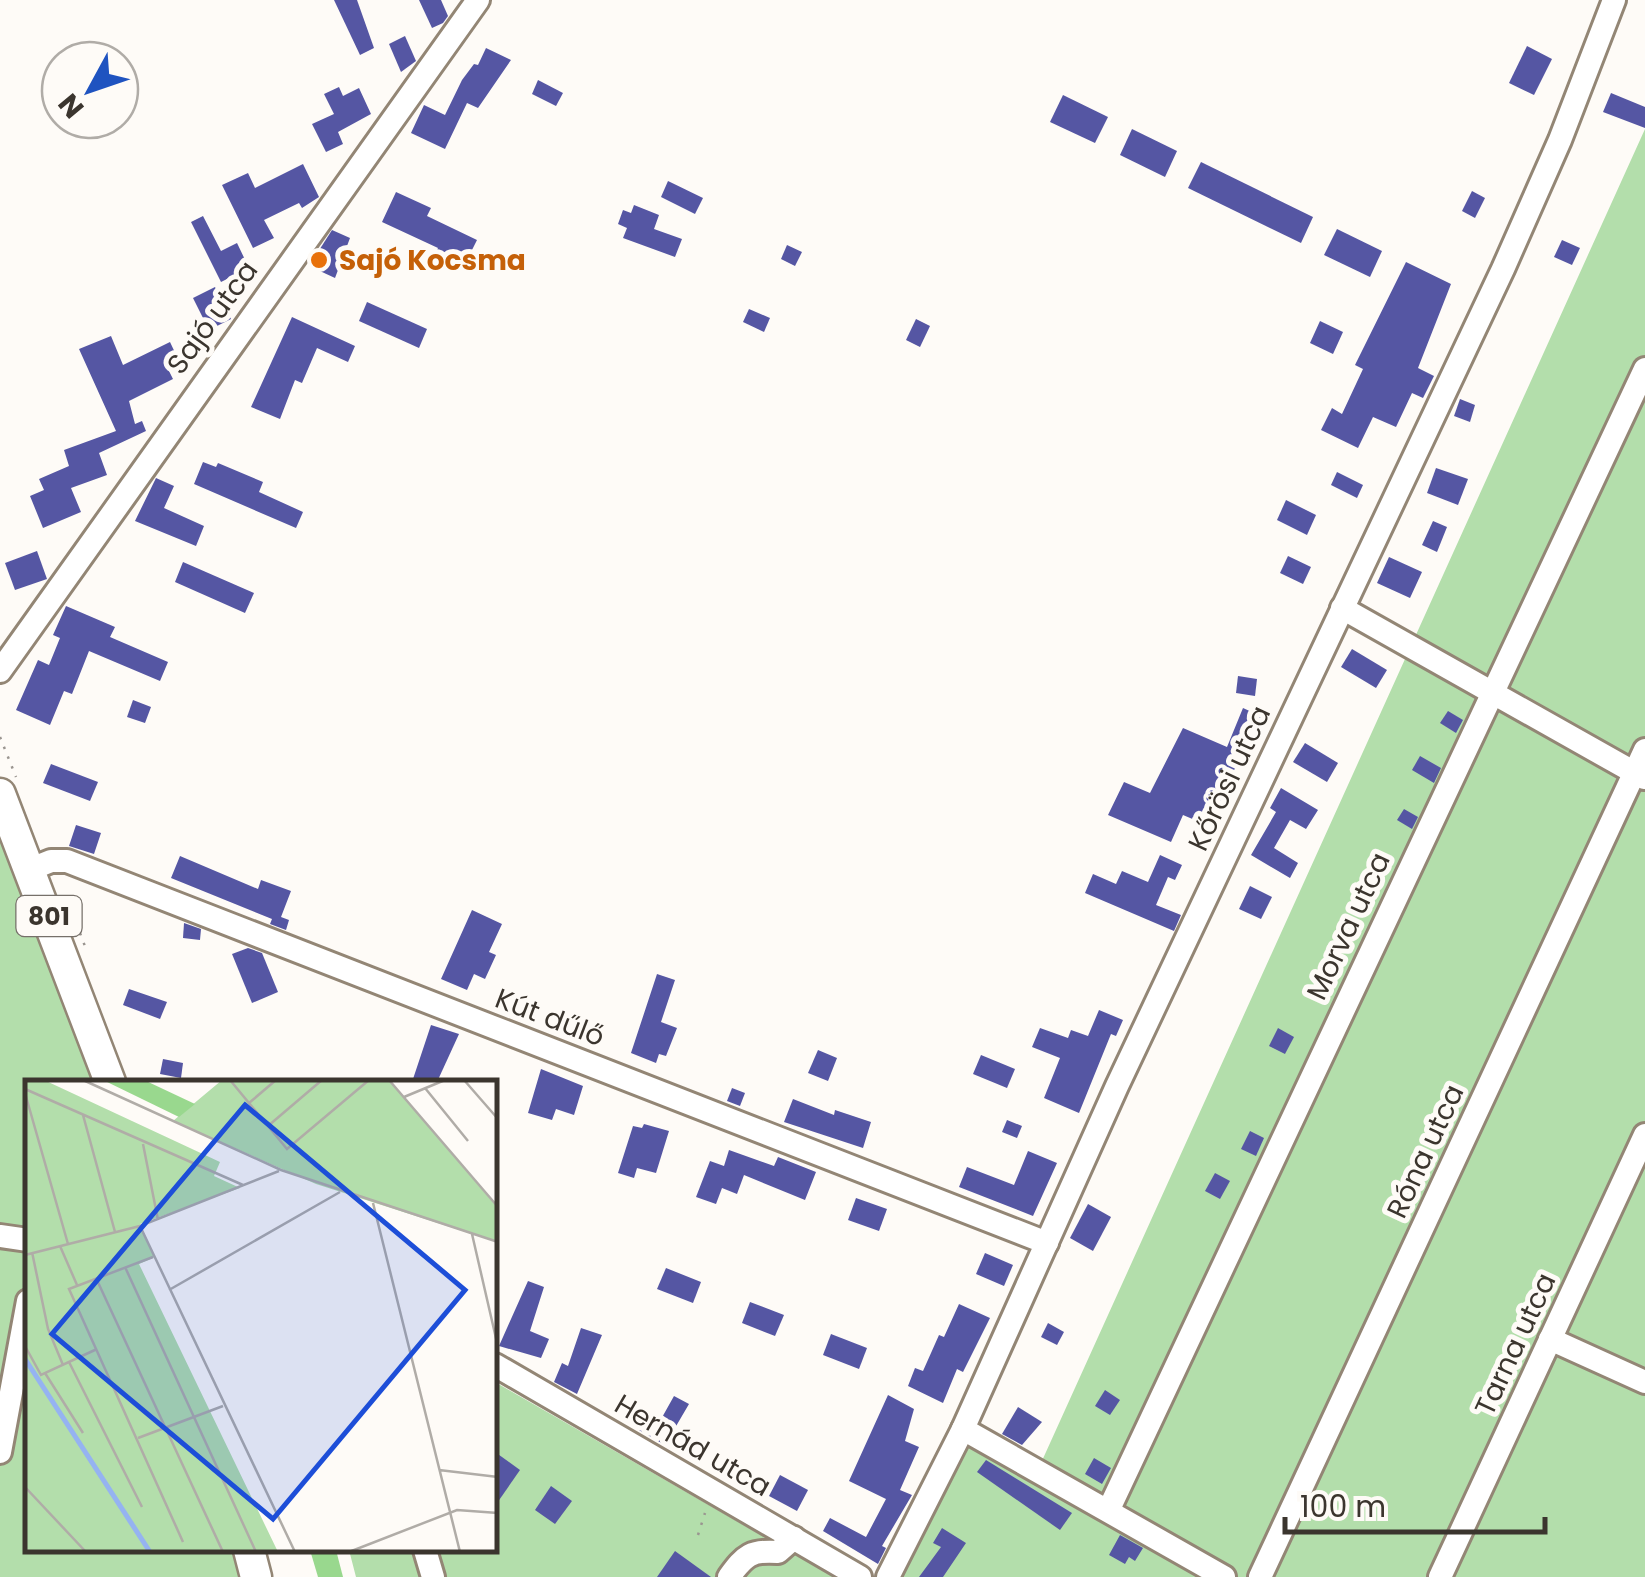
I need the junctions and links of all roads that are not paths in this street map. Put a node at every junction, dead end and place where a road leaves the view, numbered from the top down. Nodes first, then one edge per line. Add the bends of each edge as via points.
1 (478, 0) edge
2 (1614, 0) edge
3 (1645, 369) edge
4 (1342, 608) junction
5 (0, 671) edge
6 (1490, 693) junction
7 (1645, 750) edge
8 (1640, 776) edge
9 (0, 794) edge
10 (30, 869) junction
11 (109, 1080) edge
12 (1645, 1135) edge
13 (0, 1236) edge
14 (25, 1240) edge
15 (1047, 1243) junction
16 (25, 1314) edge
17 (1550, 1340) junction
18 (498, 1367) edge
19 (1645, 1382) edge
20 (4, 1405) edge
21 (964, 1428) junction
22 (0, 1452) edge
23 (1108, 1509) junction
24 (794, 1538) junction
25 (250, 1552) edge
26 (426, 1552) edge
27 (256, 1577) edge
28 (433, 1577) edge
29 (729, 1577) edge
30 (860, 1577) edge
31 (888, 1577) edge
32 (1224, 1577) edge
33 (1260, 1577) edge
34 (1440, 1577) edge

1 - 5 street, Sajó utca
2 - 4 street, Kőrösi utca via 1503,270
3 - 6 street, Morva utca
4 - 6 street
4 - 15 street, Kőrösi utca
6 - 8 street
6 - 23 street, Morva utca
7 - 8 street, Róna utca
8 - 33 street, Róna utca
9 - 10 main road, 801
10 - 11 main road, 801
10 - 15 street, Kút dűlő via 67,861
12 - 17 street, Tarna utca
13 - 14 street
15 - 21 street, Kőrösi utca
16 - 20 street
17 - 19 street
17 - 34 street, Tarna utca
18 - 24 street, Hernád utca
20 - 22 street
21 - 23 street
21 - 31 street, Kőrösi utca
23 - 32 street
24 - 29 street via 778,1552 754,1550
24 - 30 street, Hernád utca
25 - 27 main road
26 - 28 street

